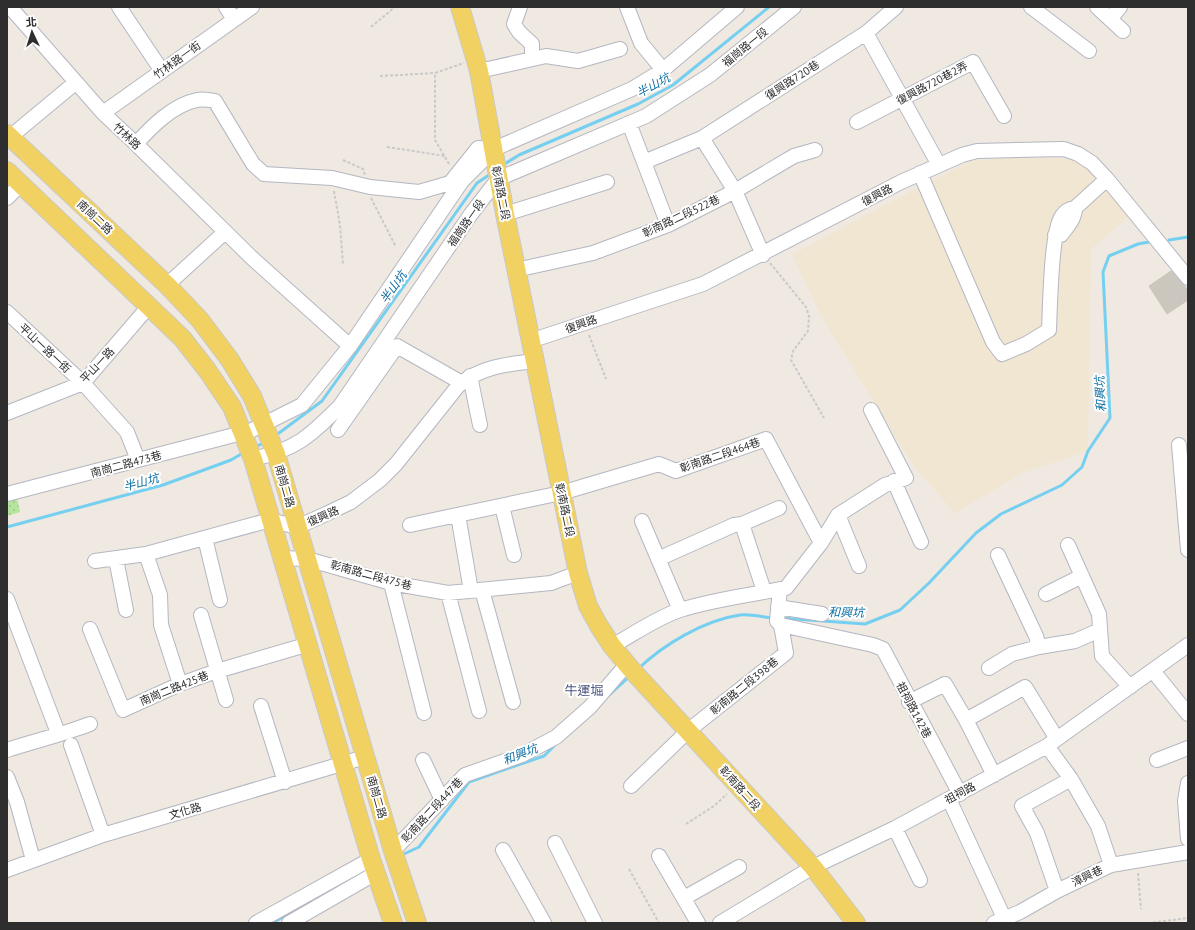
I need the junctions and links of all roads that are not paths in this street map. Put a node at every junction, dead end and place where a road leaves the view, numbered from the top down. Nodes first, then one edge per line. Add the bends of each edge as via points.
1 (10, 7) edge
2 (119, 7) edge
3 (252, 7) edge
4 (460, 7) edge
5 (520, 7) edge
6 (627, 7) edge
7 (737, 7) edge
8 (794, 7) edge
9 (896, 7) edge
10 (1031, 7) edge
11 (1097, 7) edge
12 (1120, 7) edge
13 (230, 13) edge
14 (1111, 18) junction
15 (1123, 31) dead end
16 (866, 33) junction
17 (620, 49) dead end
18 (1089, 51) dead end
19 (532, 59) junction
20 (478, 65) junction
21 (663, 70) junction
22 (162, 71) junction
23 (75, 83) junction
24 (902, 99) junction
25 (103, 113) junction
26 (1004, 116) dead end
27 (857, 122) dead end
28 (629, 123) junction
29 (8, 136) edge
30 (702, 138) junction
31 (136, 144) junction
32 (815, 150) dead end
33 (644, 162) junction
34 (496, 165) junction
35 (939, 165) junction
36 (7, 171) edge
37 (920, 173) junction
38 (1107, 179) junction
39 (607, 182) dead end
40 (21, 184) junction
41 (735, 191) junction
42 (7, 198) edge
43 (505, 214) junction
44 (668, 225) junction
45 (225, 232) junction
46 (763, 255) junction
47 (516, 270) junction
48 (1188, 278) edge
49 (167, 285) junction
50 (150, 305) junction
51 (7, 312) edge
52 (530, 341) junction
53 (350, 346) junction
54 (535, 361) junction
55 (466, 379) junction
56 (83, 383) junction
57 (871, 410) dead end
58 (7, 413) edge
59 (265, 425) junction
60 (480, 425) dead end
61 (338, 430) dead end
62 (244, 434) junction
63 (1179, 445) dead end
64 (276, 454) junction
65 (253, 459) junction
66 (138, 460) junction
67 (894, 481) junction
68 (562, 493) junction
69 (7, 494) edge
70 (502, 506) junction
71 (779, 508) dead end
72 (458, 515) junction
73 (838, 515) junction
74 (270, 520) junction
75 (642, 521) dead end
76 (742, 524) junction
77 (410, 525) dead end
78 (297, 527) junction
79 (205, 538) junction
80 (921, 542) dead end
81 (821, 543) junction
82 (1068, 545) dead end
83 (1188, 550) edge
84 (146, 554) junction
85 (514, 555) dead end
86 (998, 555) dead end
87 (116, 558) junction
88 (283, 558) junction
89 (307, 559) junction
90 (658, 559) junction
91 (95, 561) dead end
92 (859, 566) dead end
93 (578, 573) junction
94 (1082, 576) junction
95 (391, 583) junction
96 (477, 590) junction
97 (780, 590) junction
98 (764, 591) junction
99 (448, 593) junction
100 (1046, 594) dead end
101 (7, 599) edge
102 (220, 600) dead end
103 (126, 610) dead end
104 (680, 610) junction
105 (822, 614) dead end
106 (201, 615) dead end
107 (779, 618) junction
108 (90, 629) dead end
109 (1100, 630) junction
110 (308, 644) junction
111 (612, 646) junction
112 (1188, 646) edge
113 (1039, 647) junction
114 (989, 668) dead end
115 (632, 669) junction
116 (217, 671) junction
117 (1153, 671) junction
118 (180, 684) junction
119 (1130, 687) junction
120 (226, 700) dead end
121 (512, 702) dead end
122 (910, 702) junction
123 (260, 706) dead end
124 (479, 711) dead end
125 (424, 713) dead end
126 (1188, 714) edge
127 (966, 720) junction
128 (90, 724) dead end
129 (689, 730) junction
130 (58, 733) junction
131 (1052, 743) junction
132 (71, 745) dead end
133 (1188, 748) edge
134 (7, 750) edge
135 (365, 757) junction
136 (423, 760) dead end
137 (1156, 760) dead end
138 (344, 764) junction
139 (994, 775) junction
140 (7, 777) edge
141 (1071, 779) junction
142 (285, 782) junction
143 (1188, 783) edge
144 (632, 786) dead end
145 (954, 796) junction
146 (442, 800) junction
147 (895, 828) junction
148 (1187, 831) edge
149 (103, 835) junction
150 (555, 843) dead end
151 (503, 850) dead end
152 (393, 851) junction
153 (1188, 852) edge
154 (659, 856) dead end
155 (33, 860) junction
156 (1111, 865) junction
157 (374, 866) junction
158 (739, 867) dead end
159 (813, 867) junction
160 (7, 870) edge
161 (920, 880) dead end
162 (1057, 891) junction
163 (684, 898) junction
164 (1022, 918) edge
165 (999, 921) edge
166 (256, 923) edge
167 (289, 923) edge
168 (394, 923) edge
169 (417, 923) edge
170 (544, 923) edge
171 (595, 923) edge
172 (698, 923) edge
173 (720, 923) edge
174 (856, 923) edge

1 - 23 street, 竹林路
2 - 22 street
3 - 13 street, 竹林路一街
4 - 20 main road, 彰南路二段
5 - 19 street via 514,24 532,44
6 - 21 street via 641,43
7 - 21 street, 福崗路一段
8 - 28 street, 福崗路一段 via 710,76 646,116
9 - 16 street, 復興路720巷
10 - 18 street
11 - 14 street
12 - 14 street
13 - 22 street, 竹林路一街
14 - 15 street
16 - 24 street
16 - 30 street, 復興路720巷
17 - 19 street via 578,61 546,56
19 - 20 street
20 - 34 main road, 彰南路二段
21 - 34 street, 福崗路一段
22 - 25 street, 竹林路一街
23 - 25 street, 竹林路
23 - 29 street
24 - 26 street, 復興路720巷2弄 via 973,62
24 - 27 street, 復興路720巷2弄
24 - 35 street
25 - 31 street, 竹林路
28 - 33 street
28 - 34 street, 福崗路一段
29 - 49 main road, 南崗二路
30 - 33 street, 復興路720巷
30 - 41 street
31 - 34 street via 152,126 182,105 198,100 216,101 253,164 264,174 332,178 370,187 419,192 450,183 478,148
31 - 45 street, 竹林路
32 - 41 street, 彰南路二段522巷 via 794,156
33 - 44 street
34 - 43 main road, 彰南路二段
34 - 53 street, 福崗路一段 via 462,181
34 - 64 street, 福崗路一段 via 471,214 340,406 314,433 292,448
35 - 37 street, 復興路
35 - 38 street, 復興路 via 977,151 1064,149 1092,163
36 - 40 main road, 南崗二路
37 - 38 street via 992,342 1002,354 1026,344 1049,330 1055,235 1061,235 1074,215 1075,208
37 - 46 street, 復興路
38 - 48 street, 復興路
39 - 43 street
40 - 42 street
40 - 50 main road, 南崗二路
41 - 44 street, 彰南路二段522巷
41 - 46 street
43 - 47 main road, 彰南路二段
44 - 47 street, 彰南路二段522巷 via 593,253
45 - 49 street
45 - 53 street, 竹林路
46 - 52 street, 復興路 via 703,284
47 - 52 main road, 彰南路二段
49 - 59 main road, 南崗二路 via 200,320 230,360 252,396
50 - 56 street, 平山一路
50 - 62 main road, 南崗二路 via 182,338 207,370 232,407
51 - 56 street, 平山一路一街
52 - 54 main road, 彰南路二段
53 - 59 street, 福崗路一段 via 302,405
54 - 55 street, 復興路 via 486,369
54 - 68 main road, 彰南路二段
55 - 60 street
55 - 61 street via 397,346
55 - 78 street, 復興路 via 380,480 351,502
56 - 58 street, 平山一路
56 - 66 street, 平山一路一街 via 127,432
57 - 67 street via 906,478
59 - 62 street, 福崗路一段
59 - 64 main road, 南崗二路
62 - 65 main road, 南崗二路
62 - 66 street, 南崗二路473巷
63 - 83 street
64 - 65 street, 福崗路一段
64 - 78 main road, 南崗二路
65 - 74 main road, 南崗二路
66 - 69 street, 南崗二路473巷
67 - 73 street
67 - 80 street
68 - 70 street
68 - 81 street, 彰南路二段464巷 via 659,464 676,471 766,439
68 - 93 main road, 彰南路二段
70 - 72 street
70 - 85 street
71 - 76 street
72 - 77 street
72 - 96 street
73 - 81 street
73 - 92 street
74 - 78 street, 復興路
74 - 79 street
74 - 88 main road, 南崗二路
75 - 90 street
76 - 90 street via 734,525
76 - 98 street
78 - 89 main road, 南崗二路
79 - 84 street
79 - 102 street
81 - 97 street via 786,588
82 - 94 street
84 - 87 street
84 - 118 street via 160,595 161,625
86 - 113 street
87 - 91 street
87 - 103 street
88 - 89 street, 彰南路二段475巷
88 - 110 main road, 南崗二路
89 - 95 street, 彰南路二段475巷
89 - 135 main road, 南崗二路
90 - 104 street
93 - 96 street, 彰南路二段475巷 via 551,583
93 - 111 main road, 彰南路二段 via 588,606
94 - 100 street
94 - 109 street via 1099,614
95 - 99 street, 彰南路二段475巷
95 - 125 street
96 - 99 street, 彰南路二段475巷
96 - 121 street
97 - 98 street
97 - 107 street, 彰南路二段398巷
98 - 104 street
99 - 124 street
101 - 130 street
104 - 111 street
105 - 107 street
106 - 116 street
107 - 122 street, 祖祠路142巷 via 883,649
107 - 129 street, 彰南路二段398巷 via 786,653
108 - 118 street, 南崗二路425巷 via 123,710
109 - 113 street via 1075,641
109 - 119 street via 1102,656
110 - 116 street, 南崗二路425巷
110 - 138 main road, 南崗二路
111 - 115 main road, 彰南路二段
112 - 117 street, 祖祠路
113 - 114 street via 1012,654
115 - 129 main road, 彰南路二段
115 - 146 street, 彰南路二段447巷 via 556,737 522,755 465,775
116 - 118 street, 南崗二路425巷
116 - 120 street
117 - 119 street, 祖祠路
117 - 126 street
119 - 131 street, 祖祠路
122 - 127 street via 945,684
122 - 145 street, 祖祠路142巷
123 - 142 street
127 - 131 street via 1026,687
127 - 139 street
128 - 130 street via 68,733
129 - 144 street
129 - 159 main road, 彰南路二段
130 - 134 street
131 - 139 street, 祖祠路
131 - 141 street
132 - 149 street
133 - 137 street
135 - 138 street, 文化路
135 - 152 main road, 南崗二路
136 - 146 street
138 - 142 street, 文化路
138 - 157 main road, 南崗二路
139 - 145 street, 祖祠路
140 - 155 street via 17,802
141 - 156 street via 1098,826
141 - 162 street via 1022,806 1037,833
142 - 149 street, 文化路
143 - 148 street
145 - 147 street, 祖祠路
145 - 165 street, 祖祠路142巷
146 - 152 street, 彰南路二段447巷
147 - 159 street, 祖祠路
147 - 161 street
149 - 155 street, 文化路
150 - 171 street
151 - 170 street
152 - 169 main road, 南崗二路
153 - 156 street, 漳興巷
154 - 163 street
155 - 160 street, 文化路
156 - 162 street, 漳興巷
157 - 166 street
157 - 167 street
157 - 168 main road, 南崗二路
158 - 163 street
159 - 173 street, 祖祠路
159 - 174 main road, 彰南路二段
162 - 164 street, 漳興巷
163 - 172 street
164 - 165 street, 漳興巷

